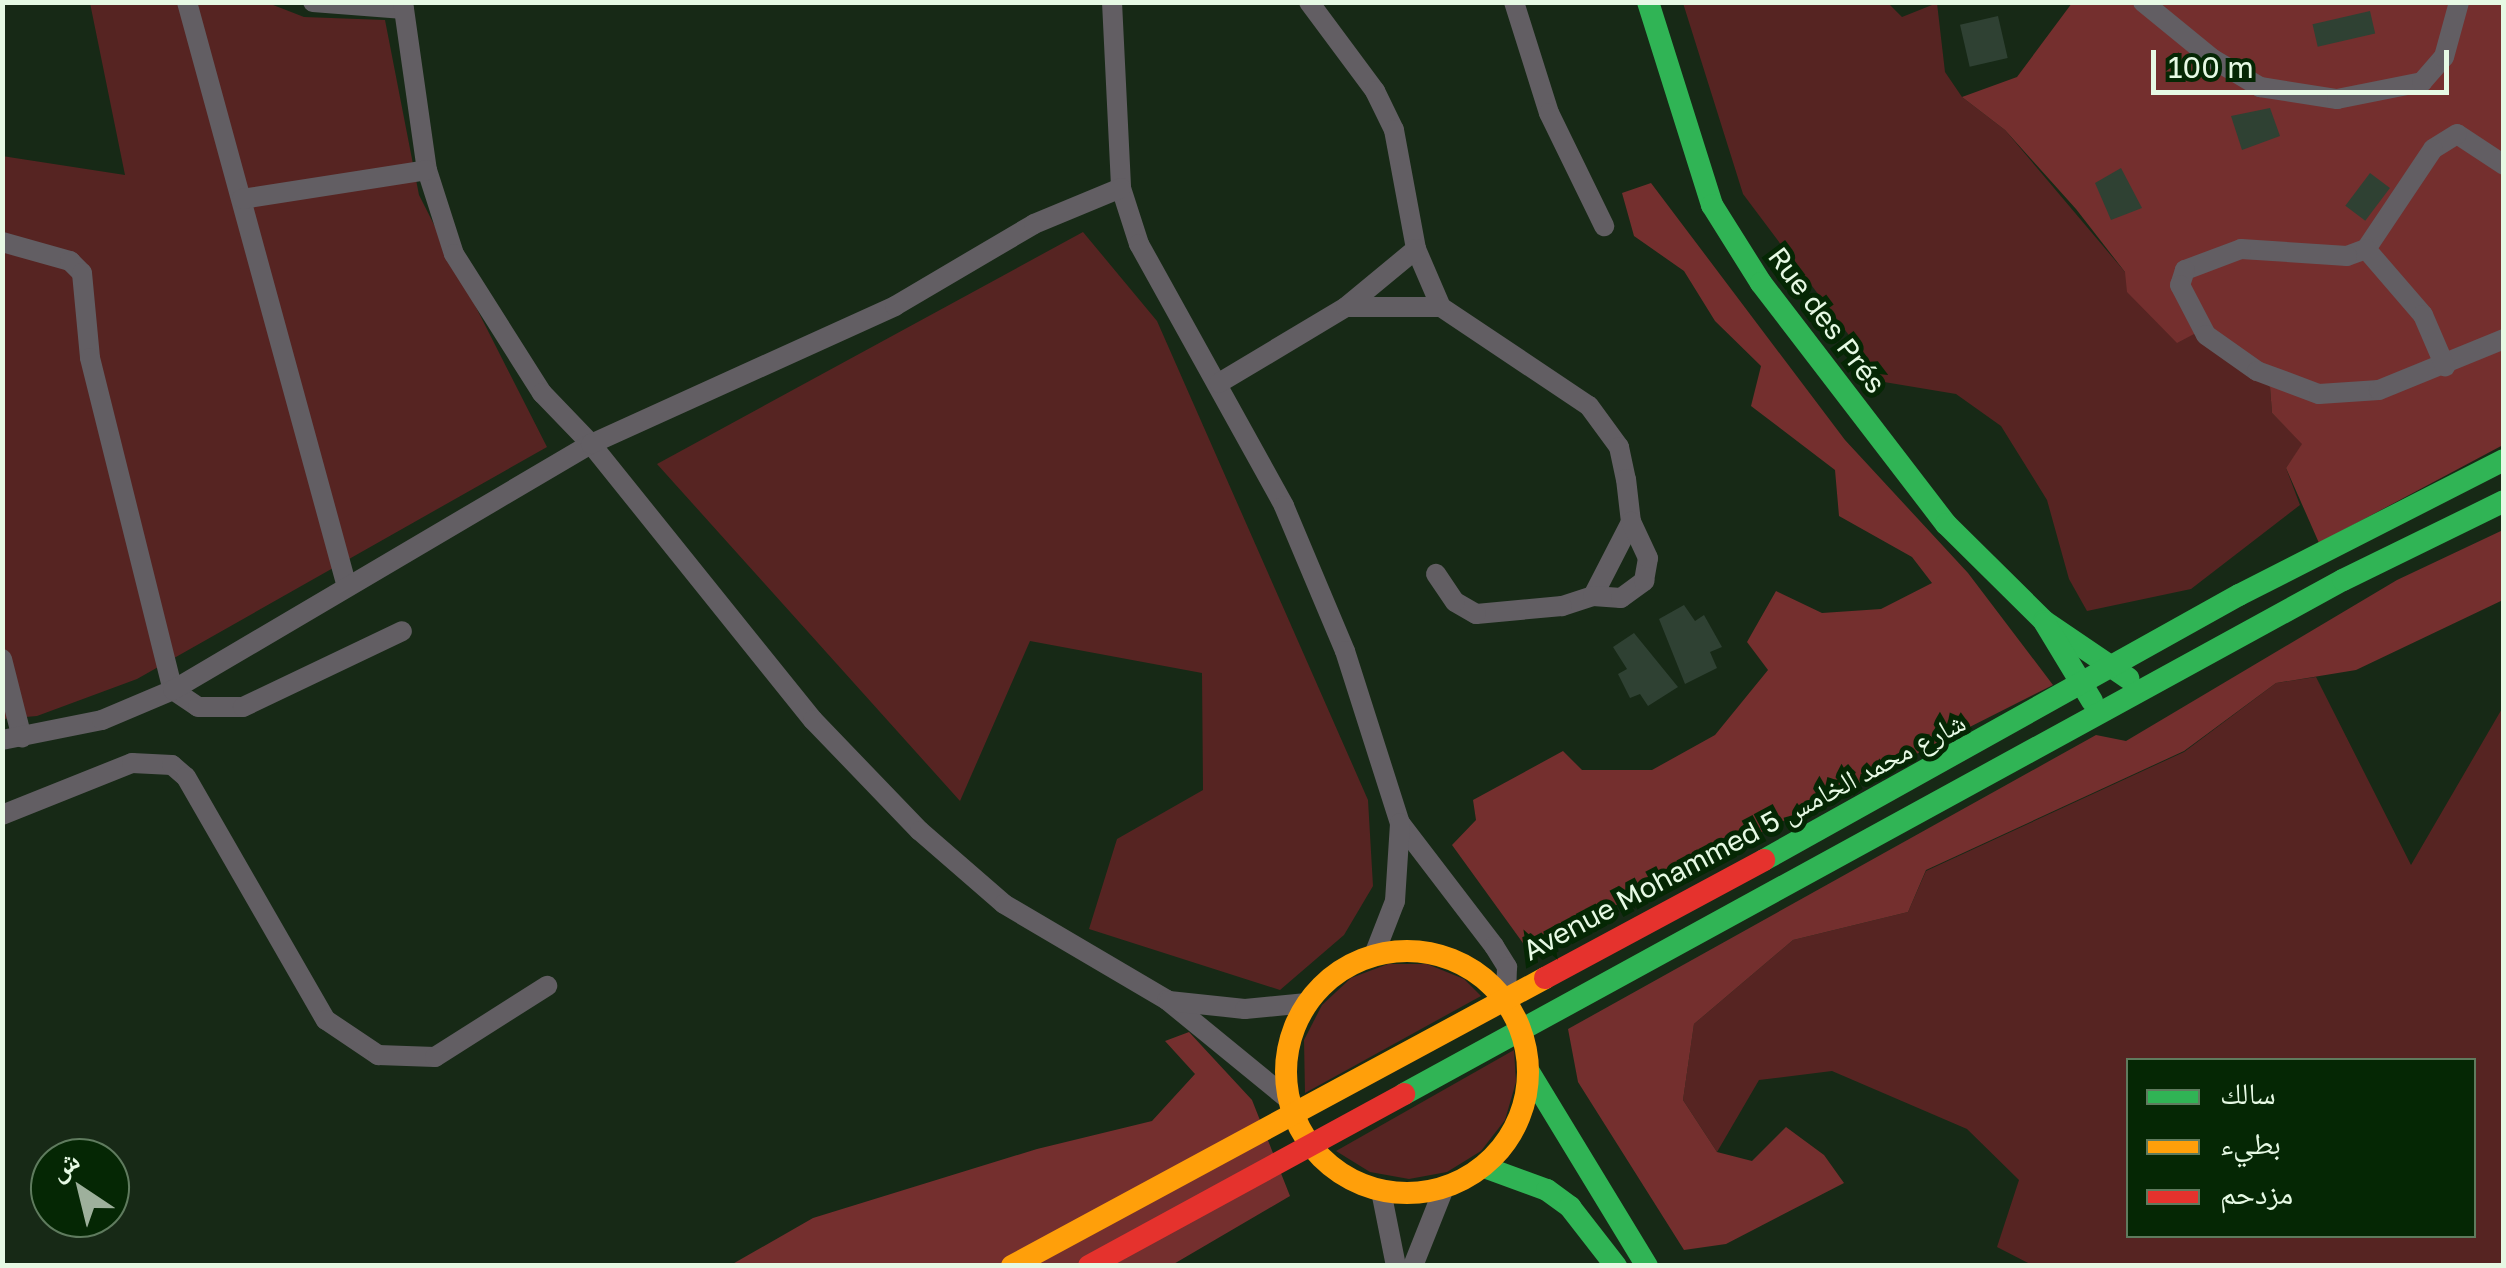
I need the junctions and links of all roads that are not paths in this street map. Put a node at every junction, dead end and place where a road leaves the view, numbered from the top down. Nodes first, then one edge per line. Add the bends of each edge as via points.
1 (187, 2) edge
2 (312, 2) edge
3 (1112, 2) edge
4 (1309, 2) edge
5 (1514, 2) edge
6 (1648, 2) edge
7 (2143, 2) edge
8 (2459, 2) edge
9 (403, 6) edge
10 (2504, 166) edge
11 (427, 170) junction
12 (1121, 188) junction
13 (242, 199) junction
14 (1604, 226) dead end
15 (2, 242) edge
16 (2366, 248) junction
17 (1416, 249) junction
18 (1441, 307) junction
19 (1346, 308) junction
20 (2504, 339) edge
21 (2445, 366) junction
22 (1220, 383) junction
23 (591, 444) junction
24 (2504, 460) edge
25 (2504, 501) edge
26 (1631, 522) junction
27 (1436, 574) dead end
28 (348, 588) junction
29 (1593, 596) junction
30 (2044, 622) junction
31 (402, 631) dead end
32 (2, 660) edge
33 (2118, 666) junction
34 (2084, 686) junction
35 (173, 690) junction
36 (2140, 694) junction
37 (2101, 716) junction
38 (12, 739) edge
39 (2, 815) edge
40 (1400, 823) junction
41 (1374, 955) junction
42 (547, 986) dead end
43 (1506, 999) junction
44 (1167, 1000) junction
45 (1307, 1003) junction
46 (1522, 1030) junction
47 (1530, 1072) junction
48 (1292, 1109) junction
49 (1309, 1144) junction
50 (1484, 1167) junction
51 (1444, 1188) junction
52 (1381, 1191) junction
53 (1012, 1266) edge
54 (1089, 1266) edge
55 (1396, 1266) edge
56 (1413, 1266) edge
57 (1616, 1266) edge
58 (1647, 1266) edge

1 - 13 street
2 - 9 street
3 - 12 street
4 - 17 street via 1375,90 1394,130
5 - 14 street via 1549,113
6 - 30 main road, Rue des Prés via 1712,205 1730,238 1898,466
7 - 8 street via 2213,60 2260,87 2338,100 2422,82 2444,57
9 - 11 street
10 - 16 street via 2468,136 2448,138 2418,169
11 - 13 street
11 - 23 street via 454,254 478,299 542,393
12 - 22 street via 1139,244
12 - 23 street via 1034,224 895,306
13 - 28 street
15 - 35 street via 70,261 82,273 90,358
16 - 21 street via 2423,315
16 - 21 street via 2346,256 2241,248 2185,270 2182,296 2196,324 2226,350 2257,371 2320,394 2379,390
17 - 18 street
17 - 19 street
18 - 19 street
18 - 26 street via 1606,424 1619,447
19 - 22 street
20 - 21 street
22 - 40 street via 1316,576
23 - 28 street
23 - 44 street via 813,720 880,792 1004,904
24 - 33 main road, Avenue Mohammed 5 شارع محمد الخامس via 2239,595
25 - 36 main road via 2342,580
26 - 29 street
26 - 29 street via 1648,558 1644,581 1621,598
27 - 29 street via 1455,602 1476,614 1562,606
28 - 35 street
30 - 33 main road, Rue des Prés
30 - 34 main road, Rue des Prés
31 - 35 street via 244,707 198,707
32 - 38 street
33 - 34 main road, Avenue Mohammed 5 شارع محمد الخامس
33 - 36 main road, Rue des Prés
34 - 37 main road, Rue des Prés
34 - 43 main road, Avenue Mohammed 5 شارع محمد الخامس
35 - 38 street via 102,720
36 - 37 main road
37 - 46 main road
39 - 42 street via 132,764 172,765 326,1020 378,1056 435,1057
40 - 41 street via 1395,901
40 - 43 street via 1507,967
41 - 43 main road via 1419,951 1462,963
41 - 45 main road via 1326,982
43 - 46 main road
43 - 48 main road, Avenue Mohammed 5 شارع محمد الخامس
44 - 45 street via 1245,1009
44 - 48 street
45 - 48 main road via 1289,1050
46 - 47 main road
46 - 49 main road
47 - 50 main road via 1516,1124
47 - 58 main road
48 - 49 main road
48 - 53 main road, Avenue Mohammed 5 شارع محمد الخامس
49 - 52 main road via 1341,1173
49 - 54 main road
50 - 51 main road
50 - 57 main road via 1547,1190 1570,1206
51 - 52 main road
51 - 56 street
52 - 55 street

